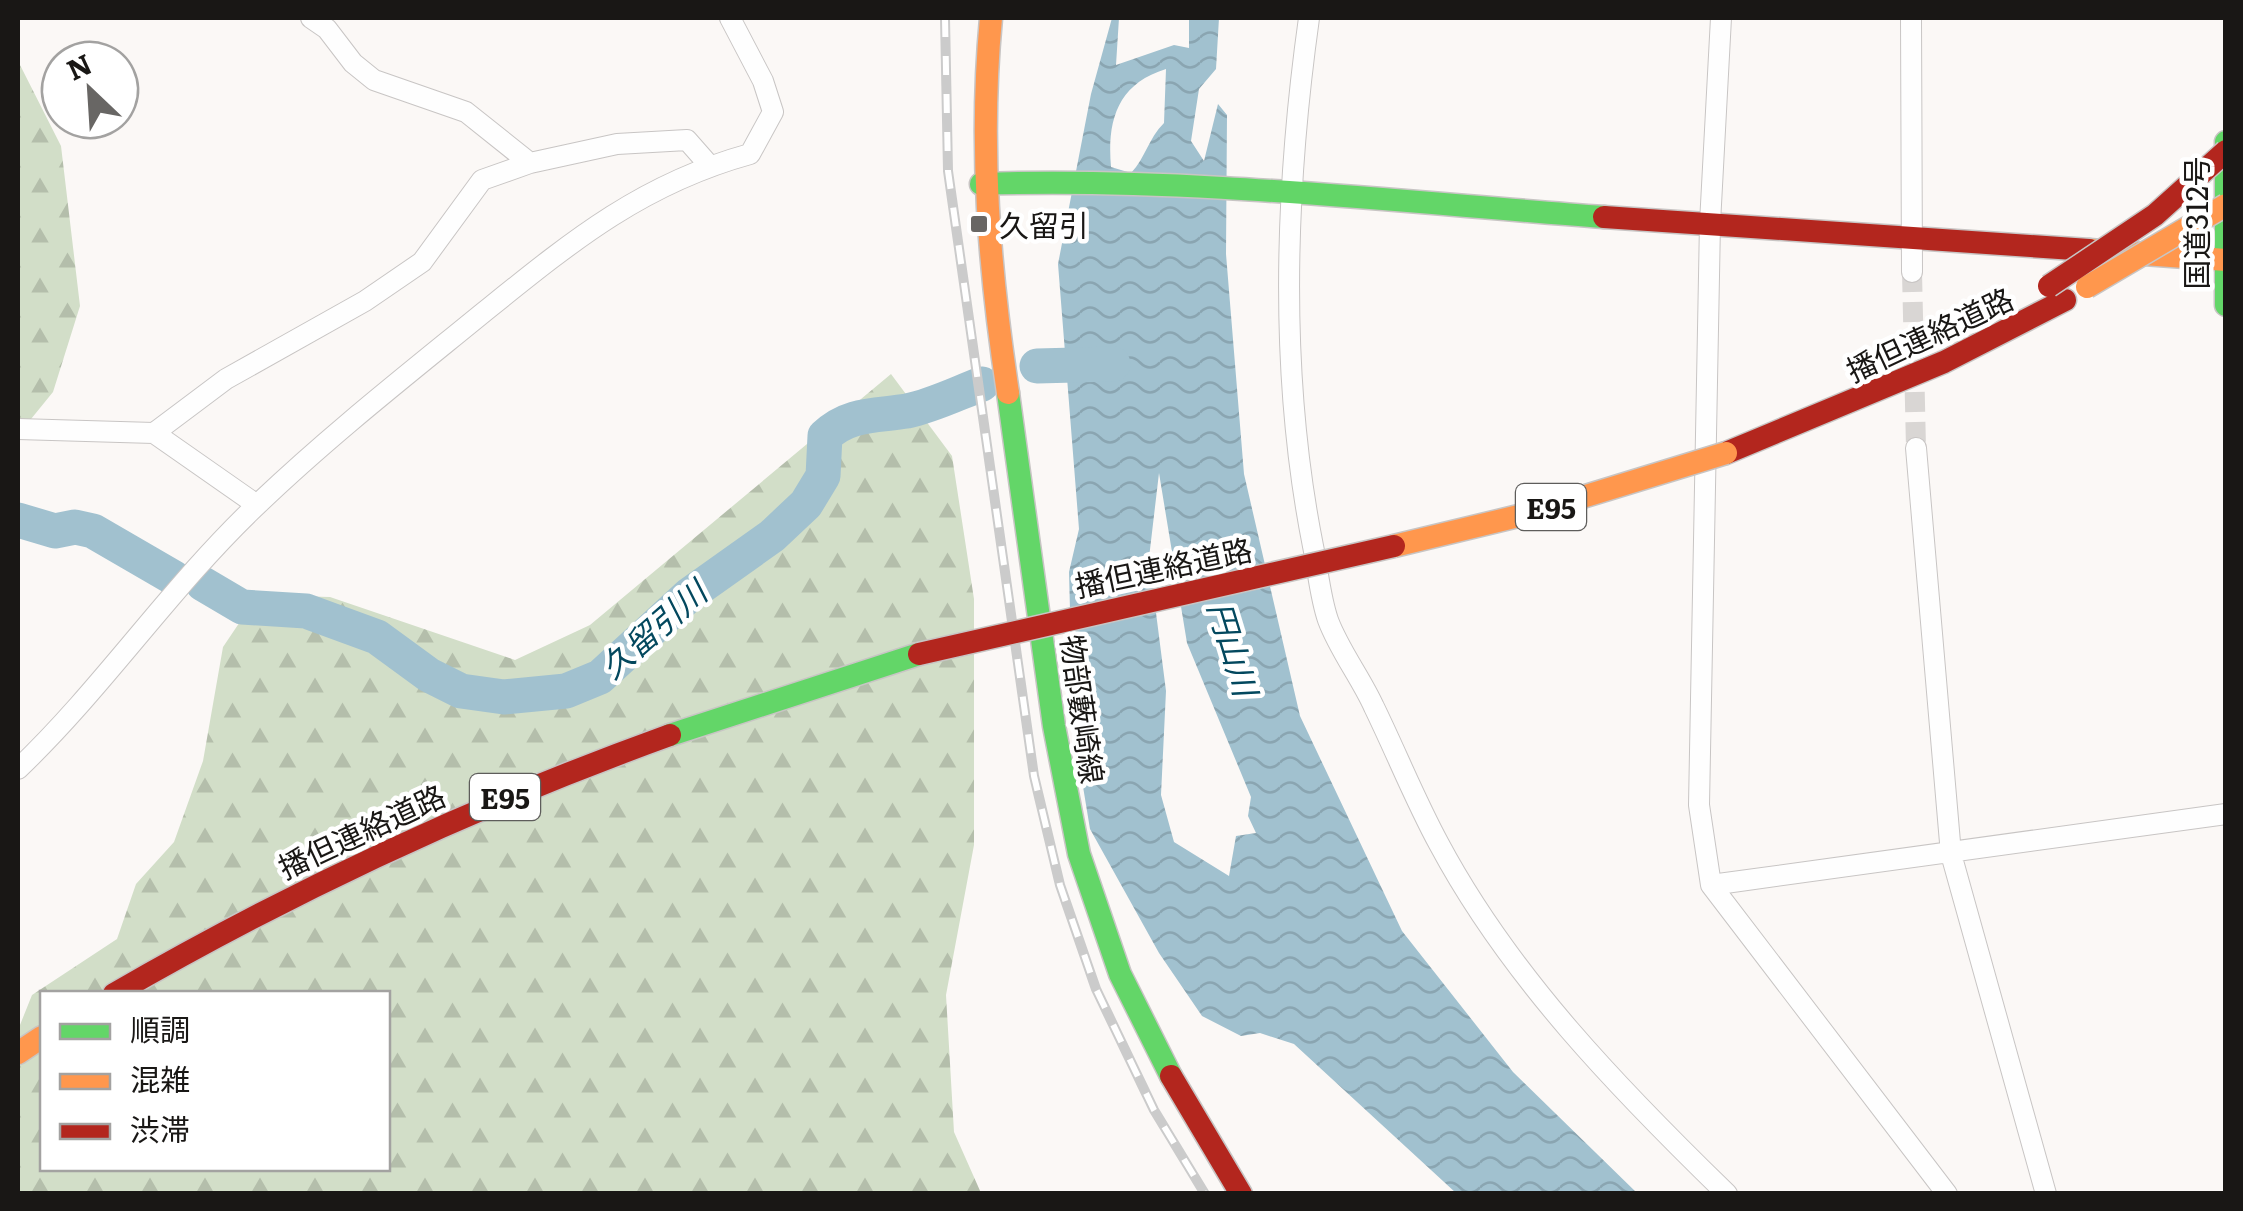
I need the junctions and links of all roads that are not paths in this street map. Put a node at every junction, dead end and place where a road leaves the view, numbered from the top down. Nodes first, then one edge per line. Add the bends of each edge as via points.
1 (311, 18) edge
2 (730, 18) edge
3 (990, 18) edge
4 (1310, 18) edge
5 (1721, 18) edge
6 (1911, 18) edge
7 (2226, 142) edge
8 (2226, 151) edge
9 (530, 162) junction
10 (709, 165) junction
11 (981, 184) junction
12 (1285, 195) junction
13 (2226, 204) edge
14 (1710, 223) junction
15 (2226, 227) edge
16 (1910, 238) junction
17 (2225, 260) edge
18 (1912, 272) tunnel mouth
19 (2062, 298) junction
20 (2226, 305) edge
21 (1813, 419) junction
22 (18, 429) edge
23 (154, 433) junction
24 (1916, 448) tunnel mouth
25 (257, 504) junction
26 (18, 769) edge
27 (2226, 814) edge
28 (1951, 854) junction
29 (1711, 886) junction
30 (119, 991) edge
31 (40, 1038) edge
32 (18, 1053) edge
33 (1241, 1194) edge
34 (1727, 1194) edge
35 (1947, 1194) edge
36 (2046, 1194) edge

1 - 9 street via 374,80 466,112
2 - 10 street via 773,112 750,154
3 - 11 main road, 物部藪崎線
4 - 12 street
5 - 14 street
6 - 16 street
7 - 17 main road, 国道312号
8 - 19 main road, bridge
9 - 10 street via 616,144 686,140
9 - 23 street via 482,180 422,262 226,379
10 - 25 street via 634,198 550,259
11 - 12 main road
11 - 33 main road, 物部藪崎線 via 1061,775 1091,898 1144,1024
12 - 14 main road
12 - 34 street via 1294,399 1328,621 1439,845 1506,951
13 - 19 main road, bridge
14 - 16 main road
14 - 29 street via 1699,805
15 - 19 main road
16 - 17 main road
16 - 18 street
17 - 20 main road, 国道312号
19 - 21 main road via 1927,358
19 - 21 main road via 1942,371
21 - 30 main road, 播但連絡道路 / E95, bridge via 1574,501 919,654 687,726 493,802 268,908
22 - 23 street
23 - 25 street
24 - 28 street
25 - 26 street
27 - 28 street
28 - 29 street
28 - 36 street
29 - 35 street
31 - 32 main road

